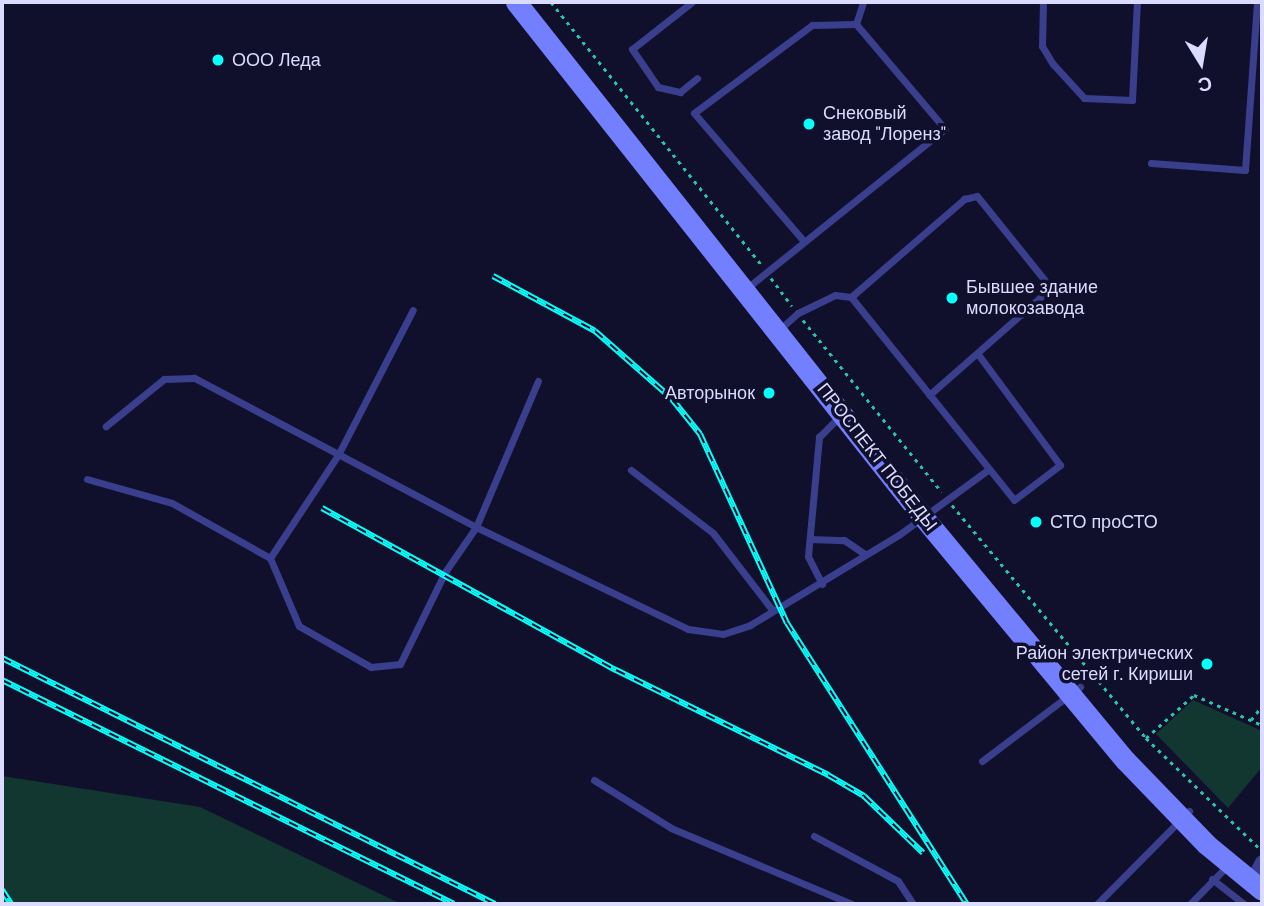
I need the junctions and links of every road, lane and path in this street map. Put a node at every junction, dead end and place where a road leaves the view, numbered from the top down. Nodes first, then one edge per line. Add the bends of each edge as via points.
1 (516, 2) edge
2 (531, 2) edge
3 (551, 2) edge
4 (692, 2) edge
5 (863, 2) edge
6 (1043, 2) edge
7 (1137, 2) edge
8 (1257, 2) edge
9 (856, 24) junction
10 (697, 78) dead end
11 (1151, 163) dead end
12 (803, 240) junction
13 (756, 279) junction
14 (851, 297) junction
15 (413, 310) dead end
16 (788, 322) junction
17 (977, 353) junction
18 (538, 381) dead end
19 (929, 395) junction
20 (841, 414) junction
21 (106, 426) dead end
22 (338, 455) junction
23 (989, 469) junction
24 (631, 470) dead end
25 (87, 479) dead end
26 (935, 509) junction
27 (476, 527) junction
28 (810, 539) junction
29 (865, 554) junction
30 (270, 558) junction
31 (822, 584) junction
32 (773, 611) junction
33 (1075, 691) junction
34 (1262, 706) edge
35 (1251, 720) junction
36 (1262, 725) edge
37 (1146, 738) junction
38 (982, 761) dead end
39 (594, 780) dead end
40 (1185, 815) junction
41 (814, 836) dead end
42 (1262, 844) edge
43 (1229, 863) junction
44 (1261, 872) edge
45 (1212, 879) junction
46 (852, 904) edge
47 (913, 904) edge
48 (1097, 904) edge
49 (1190, 904) edge
50 (1244, 904) edge

1 - 13 main road, ПРОСПЕКТ ПОБЕДЫ
2 - 13 main road, ПРОСПЕКТ ПОБЕДЫ
3 - 13 path
4 - 10 lane via 632,50 657,87 680,92
5 - 9 lane
6 - 7 lane via 1042,46 1053,64 1084,98 1132,100
8 - 11 lane via 1245,170
9 - 12 lane via 945,129
9 - 12 lane via 812,25 694,113
12 - 13 lane
13 - 16 main road, ПРОСПЕКТ ПОБЕДЫ
13 - 16 path
14 - 16 lane via 835,295
14 - 17 lane via 964,199 977,196 1051,288
14 - 19 lane
15 - 22 lane
16 - 20 main road, ПРОСПЕКТ ПОБЕДЫ
16 - 26 main road, ПРОСПЕКТ ПОБЕДЫ
16 - 26 path
17 - 19 lane
17 - 23 lane via 1060,465 1014,500
18 - 27 lane
19 - 23 lane
20 - 26 main road, ПРОСПЕКТ ПОБЕДЫ
20 - 28 lane via 819,437
21 - 22 lane via 164,379 194,378
22 - 27 lane
22 - 30 lane
23 - 26 lane
24 - 32 lane via 713,533
25 - 30 lane via 172,503
26 - 29 lane
26 - 33 main road, ПРОСПЕКТ ПОБЕДЫ
26 - 37 path
27 - 30 lane via 444,572 400,664 371,667 299,626
27 - 32 lane via 688,629 723,634
28 - 29 lane via 844,540
28 - 31 lane via 808,556
29 - 31 lane
31 - 32 lane
33 - 38 lane
33 - 40 main road, ПРОСПЕКТ ПОБЕДЫ
34 - 35 path
35 - 36 path
35 - 37 path via 1194,695
37 - 44 path
39 - 46 lane via 671,828
40 - 43 main road, ПРОСПЕКТ ПОБЕДЫ
40 - 44 main road, ПРОСПЕКТ ПОБЕДЫ
40 - 48 lane
41 - 47 lane via 898,881
42 - 44 path
43 - 44 main road, ПРОСПЕКТ ПОБЕДЫ
43 - 45 lane
45 - 49 lane
45 - 50 lane

